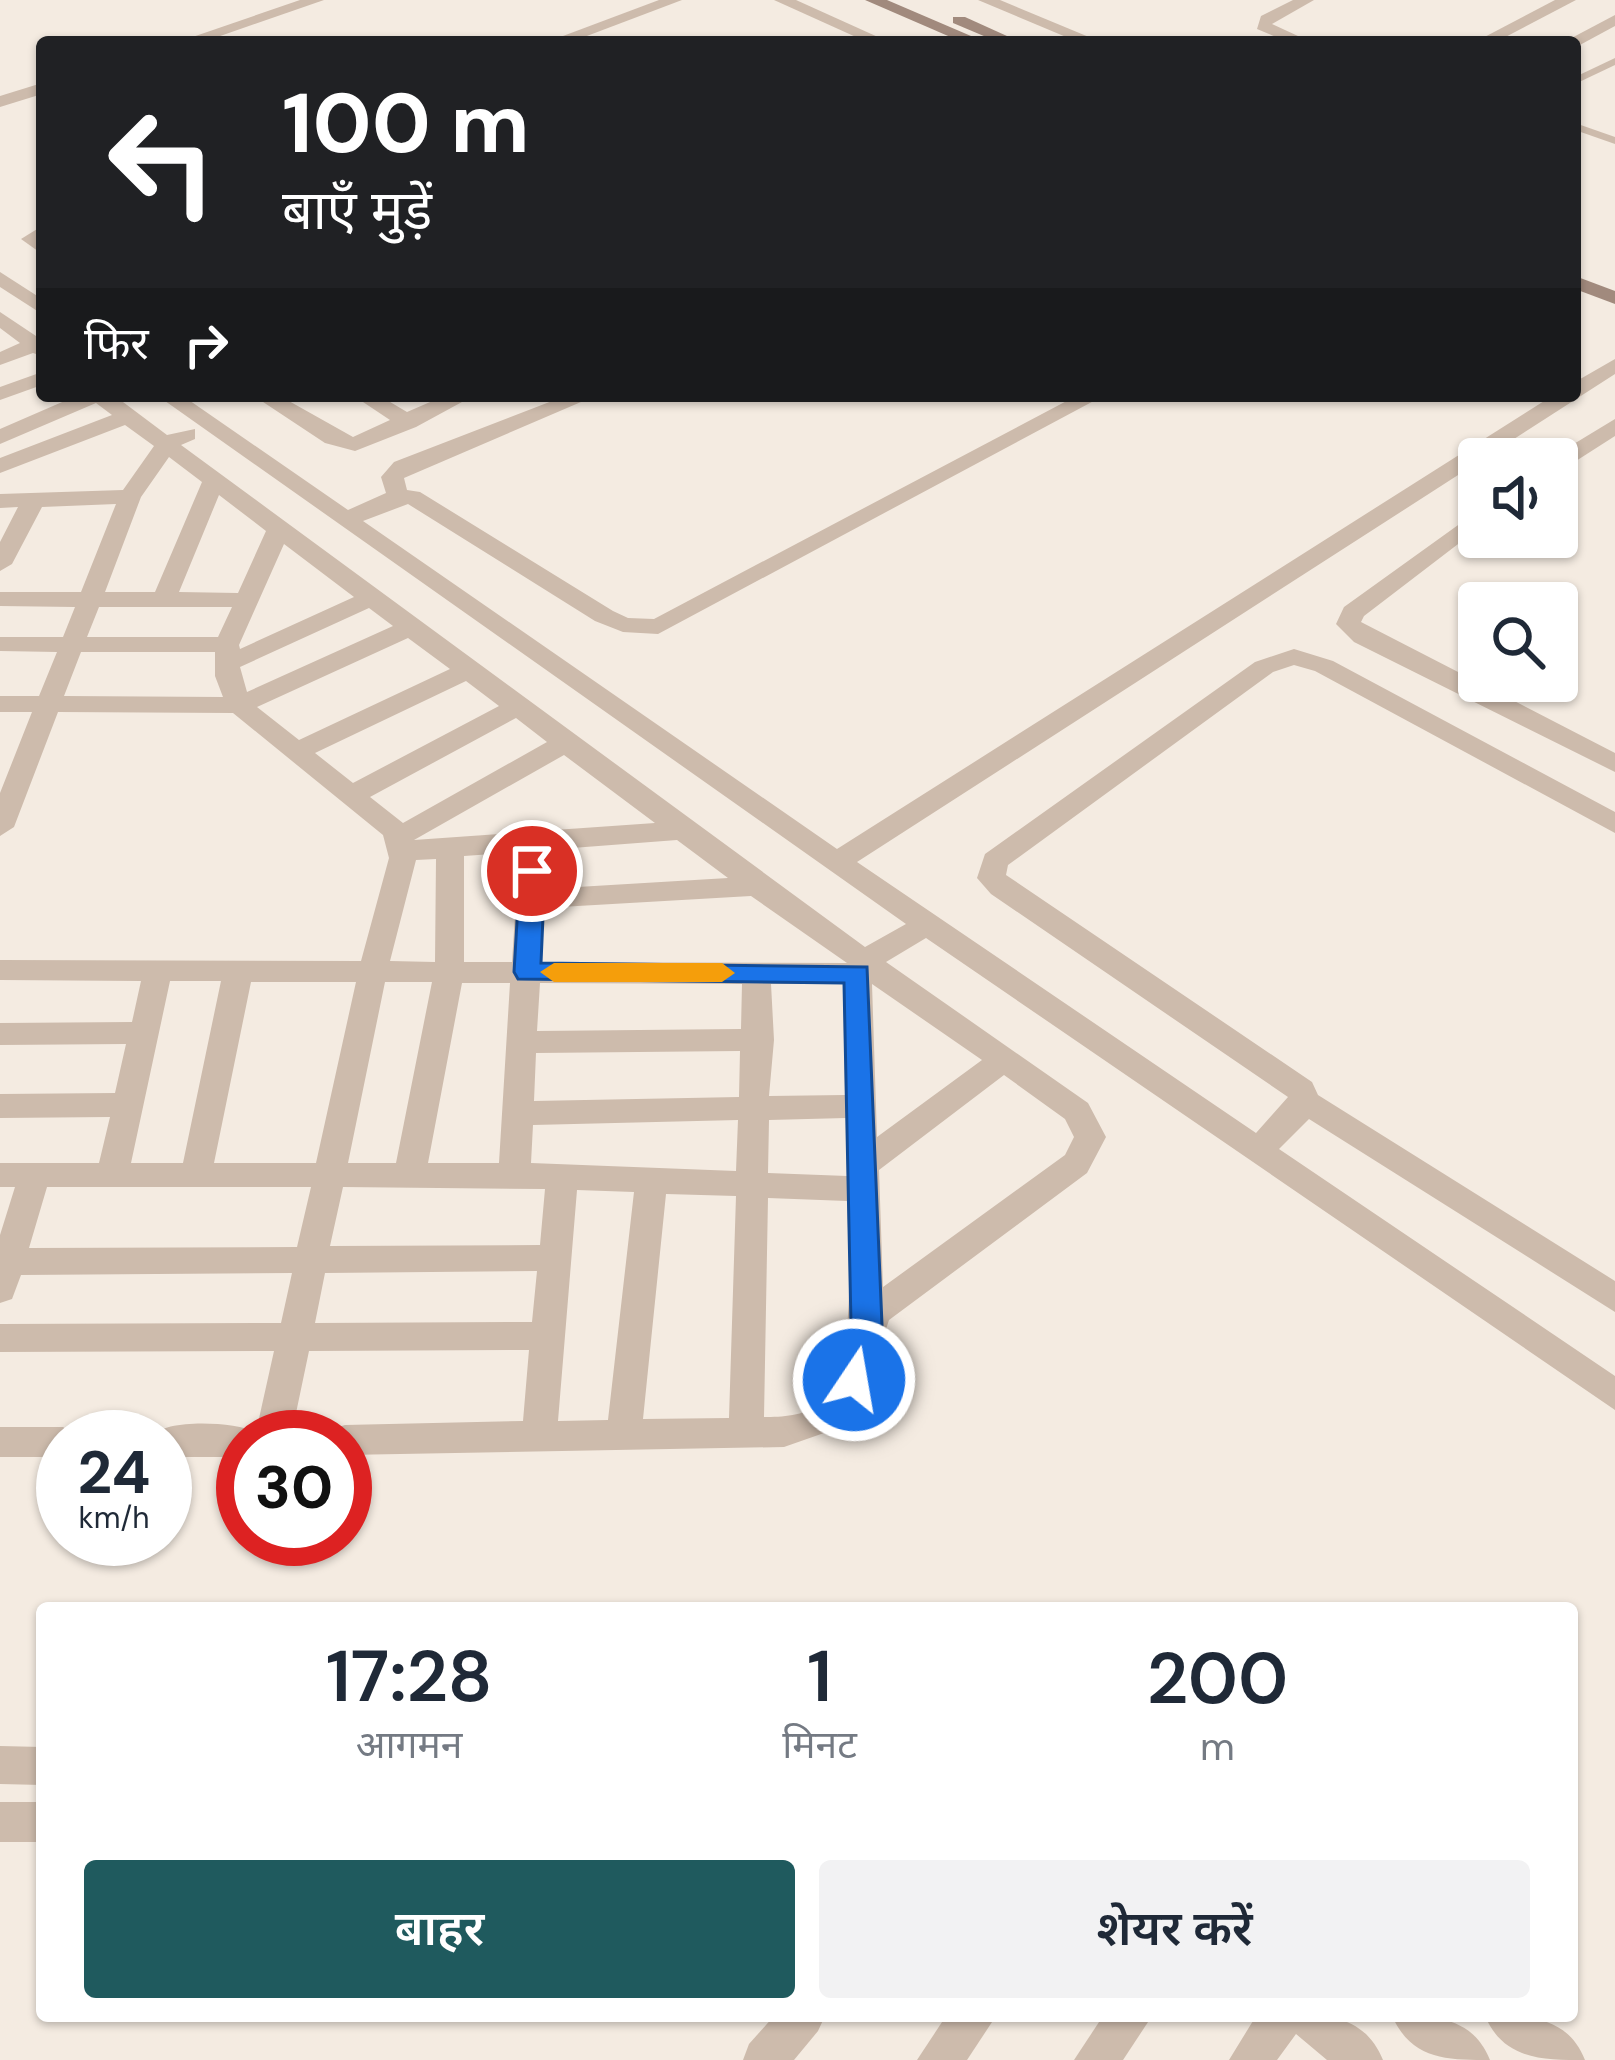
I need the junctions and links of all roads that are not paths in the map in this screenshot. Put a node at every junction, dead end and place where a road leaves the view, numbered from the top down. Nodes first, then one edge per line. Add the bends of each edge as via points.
1 (316, 0) edge
2 (674, 0) edge
3 (782, 0) edge
4 (873, 0) edge
5 (909, 0) edge
6 (986, 0) edge
7 (1306, 0) edge
8 (1568, 0) edge
9 (1615, 20) edge
10 (205, 36) edge
11 (572, 36) edge
12 (867, 36) edge
13 (962, 36) edge
14 (997, 36) edge
15 (1078, 36) edge
16 (1289, 36) edge
17 (1495, 36) edge
18 (1581, 37) edge
19 (1615, 38) edge
20 (1581, 55) edge
21 (1615, 61) edge
22 (1581, 78) edge
23 (36, 90) edge
24 (0, 102) edge
25 (1581, 128) edge
26 (1615, 140) edge
27 (1581, 270) edge
28 (0, 278) edge
29 (1615, 283) edge
30 (1581, 284) edge
31 (1615, 298) edge
32 (36, 304) edge
33 (2, 321) edge
34 (36, 346) edge
35 (36, 349) edge
36 (0, 359) edge
37 (1615, 365) edge
38 (36, 379) edge
39 (1581, 387) edge
40 (0, 394) edge
41 (84, 402) edge
42 (107, 402) edge
43 (178, 402) edge
44 (275, 402) edge
45 (375, 402) edge
46 (449, 402) edge
47 (569, 402) edge
48 (1081, 402) edge
49 (1558, 402) edge
50 (128, 416) junction
51 (408, 422) junction
52 (209, 424) junction
53 (1615, 426) edge
54 (0, 437) edge
55 (168, 443) junction
56 (1578, 450) edge
57 (0, 466) edge
58 (214, 481) junction
59 (130, 497) junction
60 (398, 497) junction
61 (33, 500) junction
62 (0, 501) edge
63 (346, 520) junction
64 (279, 528) junction
65 (1458, 534) edge
66 (0, 564) edge
67 (373, 598) junction
68 (0, 599) edge
69 (90, 599) junction
70 (164, 599) junction
71 (247, 599) junction
72 (412, 627) junction
73 (0, 644) edge
74 (72, 645) junction
75 (226, 654) junction
76 (470, 669) junction
77 (0, 704) edge
78 (48, 704) junction
79 (239, 704) junction
80 (519, 706) junction
81 (568, 742) junction
82 (0, 750) edge
83 (30, 750) junction
84 (297, 752) junction
85 (1615, 764) edge
86 (352, 795) junction
87 (3, 811) edge
88 (1615, 824) edge
89 (687, 830) junction
90 (533, 842) junction
91 (400, 845) junction
92 (450, 848) junction
93 (837, 862) junction
94 (757, 886) junction
95 (531, 899) junction
96 (927, 925) junction
97 (867, 969) junction
98 (0, 970) edge
99 (158, 971) junction
100 (238, 971) junction
101 (374, 972) junction
102 (449, 972) junction
103 (527, 972) junction
104 (757, 973) junction
105 (145, 1033) junction
106 (0, 1034) edge
107 (759, 1040) junction
108 (524, 1042) junction
109 (1004, 1060) junction
110 (1306, 1102) junction
111 (128, 1105) junction
112 (0, 1106) edge
113 (860, 1106) junction
114 (757, 1109) junction
115 (518, 1113) junction
116 (1258, 1151) junction
117 (0, 1174) edge
118 (35, 1174) junction
119 (112, 1174) junction
120 (514, 1174) junction
121 (196, 1175) junction
122 (409, 1176) junction
123 (331, 1177) junction
124 (562, 1177) junction
125 (862, 1177) junction
126 (651, 1182) junction
127 (752, 1186) junction
128 (555, 1258) junction
129 (311, 1259) junction
130 (4, 1275) edge
131 (1615, 1298) edge
132 (867, 1325) junction
133 (548, 1336) junction
134 (0, 1337) edge
135 (294, 1338) junction
136 (1615, 1395) edge
137 (279, 1410) edge
138 (746, 1432) junction
139 (624, 1435) junction
140 (539, 1436) junction
141 (372, 1439) edge
142 (0, 1442) edge
143 (36, 1442) edge
144 (0, 1765) edge
145 (36, 1766) edge
146 (0, 1822) edge
147 (36, 1822) edge
148 (798, 2022) edge
149 (969, 2022) edge
150 (1125, 2022) edge
151 (1278, 2022) edge
152 (1315, 2022) edge
153 (1421, 2022) edge
154 (1514, 2022) edge
155 (765, 2060) edge
156 (938, 2060) edge
157 (1096, 2060) edge
158 (1251, 2060) edge
159 (1361, 2060) edge
160 (1468, 2060) edge
161 (1562, 2060) edge

1 - 10 street
2 - 11 street
3 - 12 street
4 - 13 street
5 - 14 street
6 - 15 street
7 - 16 street via 1263,26
8 - 17 street
9 - 18 street
19 - 20 street
21 - 22 lane
23 - 24 street
25 - 26 lane
27 - 29 street
28 - 32 street
30 - 31 street
33 - 34 street
35 - 36 street
37 - 39 street
38 - 40 street
41 - 54 street
42 - 50 street
43 - 52 street
44 - 51 street via 346,443
45 - 51 street
46 - 51 street
47 - 60 street via 402,467 392,477
48 - 60 street via 658,627 604,616 417,499
49 - 93 street
50 - 55 street
50 - 57 street
52 - 55 street
52 - 63 street
53 - 56 street
55 - 58 street
55 - 59 street
58 - 64 street
58 - 70 street
59 - 61 street
59 - 69 street
60 - 63 street
61 - 62 street
61 - 66 street
63 - 93 street
64 - 67 street
64 - 71 street
65 - 85 street via 1348,624
67 - 72 street
67 - 75 street
68 - 69 street
69 - 70 street
69 - 74 street
70 - 71 street
71 - 75 street
72 - 76 street
72 - 79 street
73 - 74 street
74 - 75 street
74 - 78 street
75 - 79 street
76 - 80 street
76 - 84 street
77 - 78 street
78 - 79 street
78 - 83 street
79 - 84 street
80 - 81 street
80 - 86 street
81 - 89 street
81 - 91 street
82 - 83 street
83 - 87 street
84 - 86 street
86 - 91 street
88 - 110 street via 1324,665 1294,657 1264,667 995,861 991,878 1001,887 1301,1090
89 - 90 street
89 - 94 street
90 - 92 street
90 - 95 street
91 - 92 street
91 - 101 street
92 - 102 street
93 - 96 street
94 - 95 street
94 - 97 street
95 - 103 street
96 - 97 street
96 - 116 street
97 - 104 street
97 - 109 street
97 - 113 street
98 - 99 street
99 - 100 street
99 - 105 street
100 - 101 street
100 - 121 street
101 - 102 street
101 - 123 street
102 - 103 street
102 - 122 street
103 - 104 street
103 - 108 street
104 - 107 street
105 - 106 street
105 - 111 street
107 - 108 street
107 - 114 street
108 - 115 street
109 - 125 street
109 - 132 street via 1077,1111 1090,1137 1087,1150
110 - 116 street
110 - 131 street
111 - 112 street
111 - 119 street
113 - 114 street
113 - 125 street
114 - 115 street
114 - 127 street
115 - 120 street
116 - 136 street
117 - 118 street
118 - 119 street
118 - 130 street
119 - 121 street
120 - 122 street
120 - 124 street
121 - 123 street
122 - 123 street
123 - 129 street
124 - 126 street
124 - 128 street
125 - 127 street
125 - 132 street
126 - 127 street
126 - 139 street
127 - 138 street
128 - 129 street
128 - 133 street
129 - 130 street
129 - 135 street
132 - 138 street via 838,1412 808,1428
133 - 135 street
133 - 140 street
134 - 135 street
135 - 137 street
138 - 139 street
139 - 140 street
140 - 141 street
142 - 143 street
144 - 145 street
146 - 147 street
148 - 155 street
149 - 156 street
150 - 157 street
151 - 158 street
152 - 159 street
153 - 160 street
154 - 161 street

